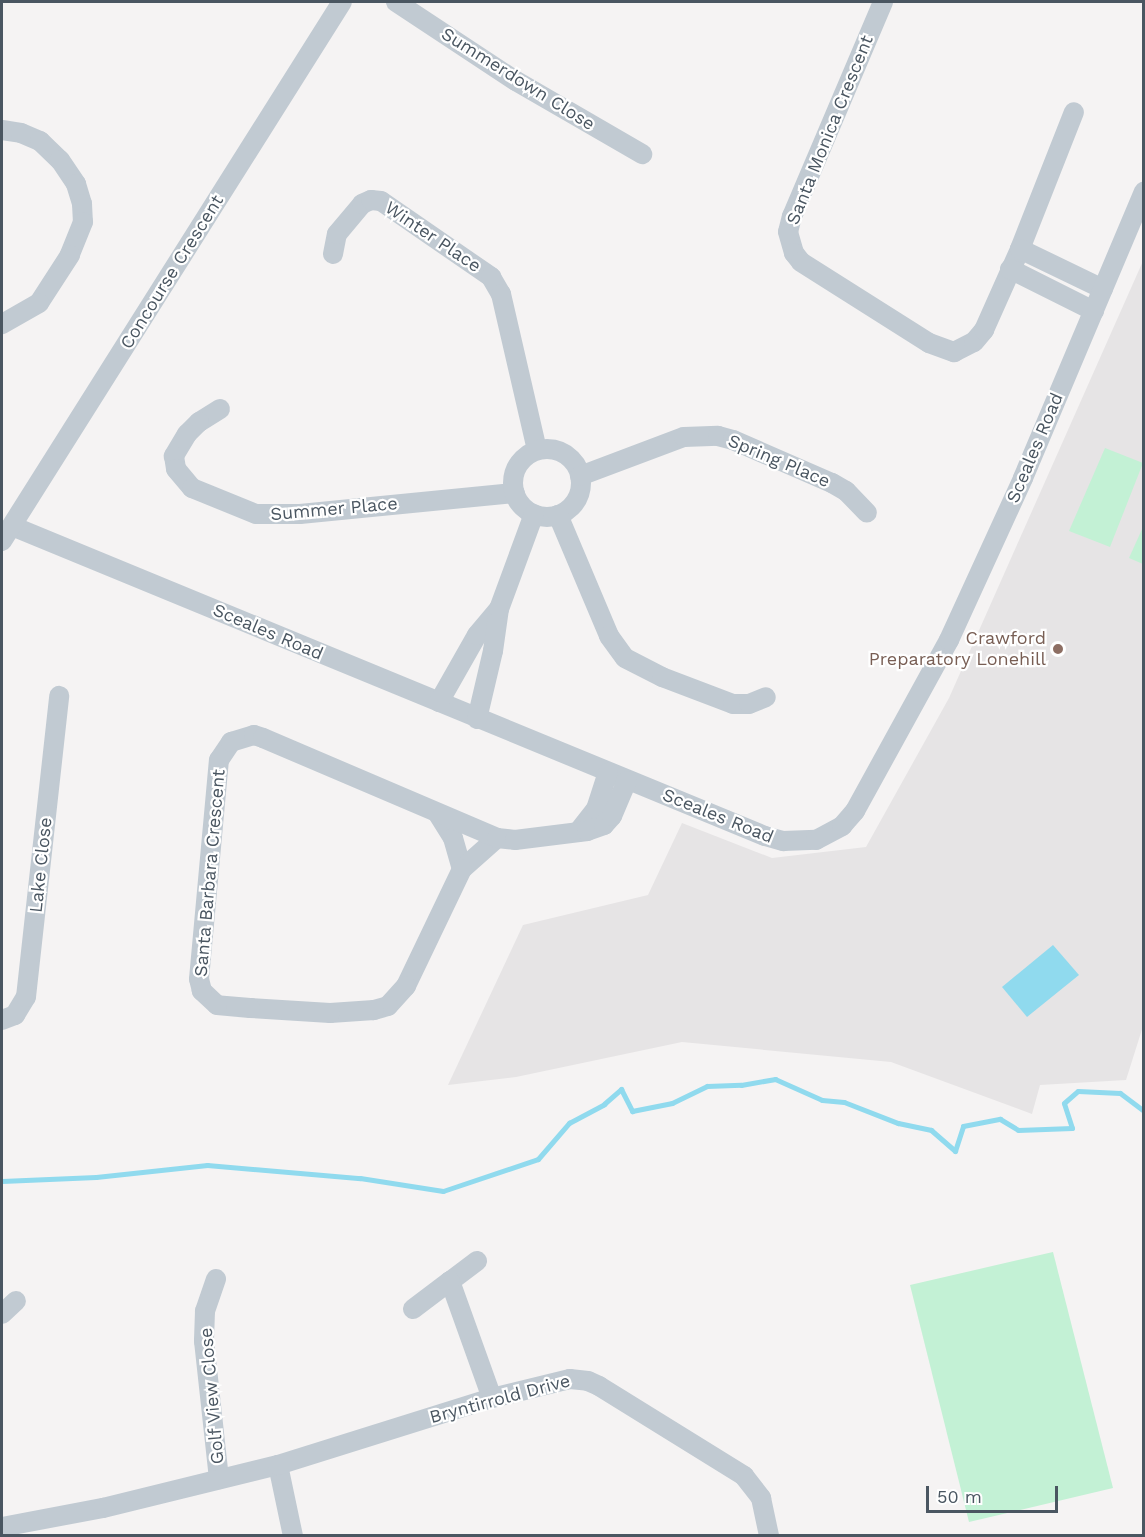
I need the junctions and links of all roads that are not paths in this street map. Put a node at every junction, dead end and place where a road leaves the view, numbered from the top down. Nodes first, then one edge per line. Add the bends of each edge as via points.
1 (342, 2) edge
2 (396, 2) edge
3 (883, 2) edge
4 (1074, 112) dead end
5 (2, 130) edge
6 (642, 154) dead end
7 (1143, 192) edge
8 (1020, 249) junction
9 (333, 254) dead end
10 (1010, 269) junction
11 (1103, 289) junction
12 (1094, 311) junction
13 (2, 324) edge
14 (220, 409) dead end
15 (537, 450) junction
16 (580, 476) junction
17 (515, 493) junction
18 (867, 513) dead end
19 (534, 514) junction
20 (558, 515) junction
21 (7, 533) edge
22 (499, 609) junction
23 (59, 696) dead end
24 (766, 697) dead end
25 (438, 702) junction
26 (477, 719) junction
27 (608, 773) junction
28 (627, 781) junction
29 (438, 814) junction
30 (578, 832) junction
31 (497, 838) junction
32 (462, 869) junction
33 (2, 1020) edge
34 (477, 1261) dead end
35 (216, 1279) dead end
36 (450, 1281) junction
37 (413, 1309) dead end
38 (492, 1398) junction
39 (278, 1465) junction
40 (219, 1479) junction
41 (2, 1527) edge
42 (39, 1528) edge
43 (293, 1536) edge
44 (769, 1536) edge

1 - 21 street, Concourse Crescent
2 - 6 street, Summerdown Close via 516,81
3 - 10 street, Santa Monica Crescent via 792,216 788,232 794,253 814,272 863,303 929,343 954,352 974,342 984,330
4 - 8 street, Santa Monica Crescent
5 - 13 street via 40,141 60,160 76,184 83,222 70,255 39,303
7 - 11 street, Sceales Road
8 - 10 street, Santa Monica Crescent
8 - 11 street
9 - 15 street, Winter Place via 337,234 362,204 381,201 492,277 501,294
10 - 12 street
11 - 12 street, Sceales Road
12 - 28 street, Sceales Road via 971,596 907,720 855,811 842,826 816,840 783,841
14 - 17 street, Summer Place via 187,434 174,456 176,469 192,488 256,514 300,514
15 - 16 street via 551,449 564,454 575,463
15 - 17 street via 519,462 513,483
16 - 18 street, Spring Place via 684,437 718,436 832,483 846,491
16 - 20 street via 579,492 571,506
17 - 19 street via 519,502
19 - 20 street
19 - 22 street
20 - 24 street via 609,636 625,658 733,704 749,704
21 - 25 street, Sceales Road
22 - 25 street via 477,635
22 - 26 street
23 - 33 street, Lake Close via 26,997 15,1015
25 - 26 street, Sceales Road
26 - 27 street, Sceales Road
27 - 28 street, Sceales Road
27 - 30 street via 596,809
28 - 30 street, Santa Barbara Crescent via 608,821
29 - 31 street, Santa Barbara Crescent
29 - 32 street via 453,838
29 - 32 street, Santa Barbara Crescent via 263,738 254,735 231,742 219,760 202,991 217,1005 250,1008 330,1013 388,1006 406,986
30 - 31 street, Santa Barbara Crescent via 529,840
31 - 32 street, Santa Barbara Crescent
34 - 36 street
35 - 40 street, Golf View Close via 205,1311 204,1341
36 - 37 street
36 - 38 street
38 - 39 street, Bryntirrold Drive
38 - 44 street, Bryntirrold Drive via 570,1379 599,1386 744,1476 761,1498
39 - 40 street, Bryntirrold Drive
39 - 43 street
40 - 42 street, Bryntirrold Drive
41 - 42 street, Bryntirrold Drive

